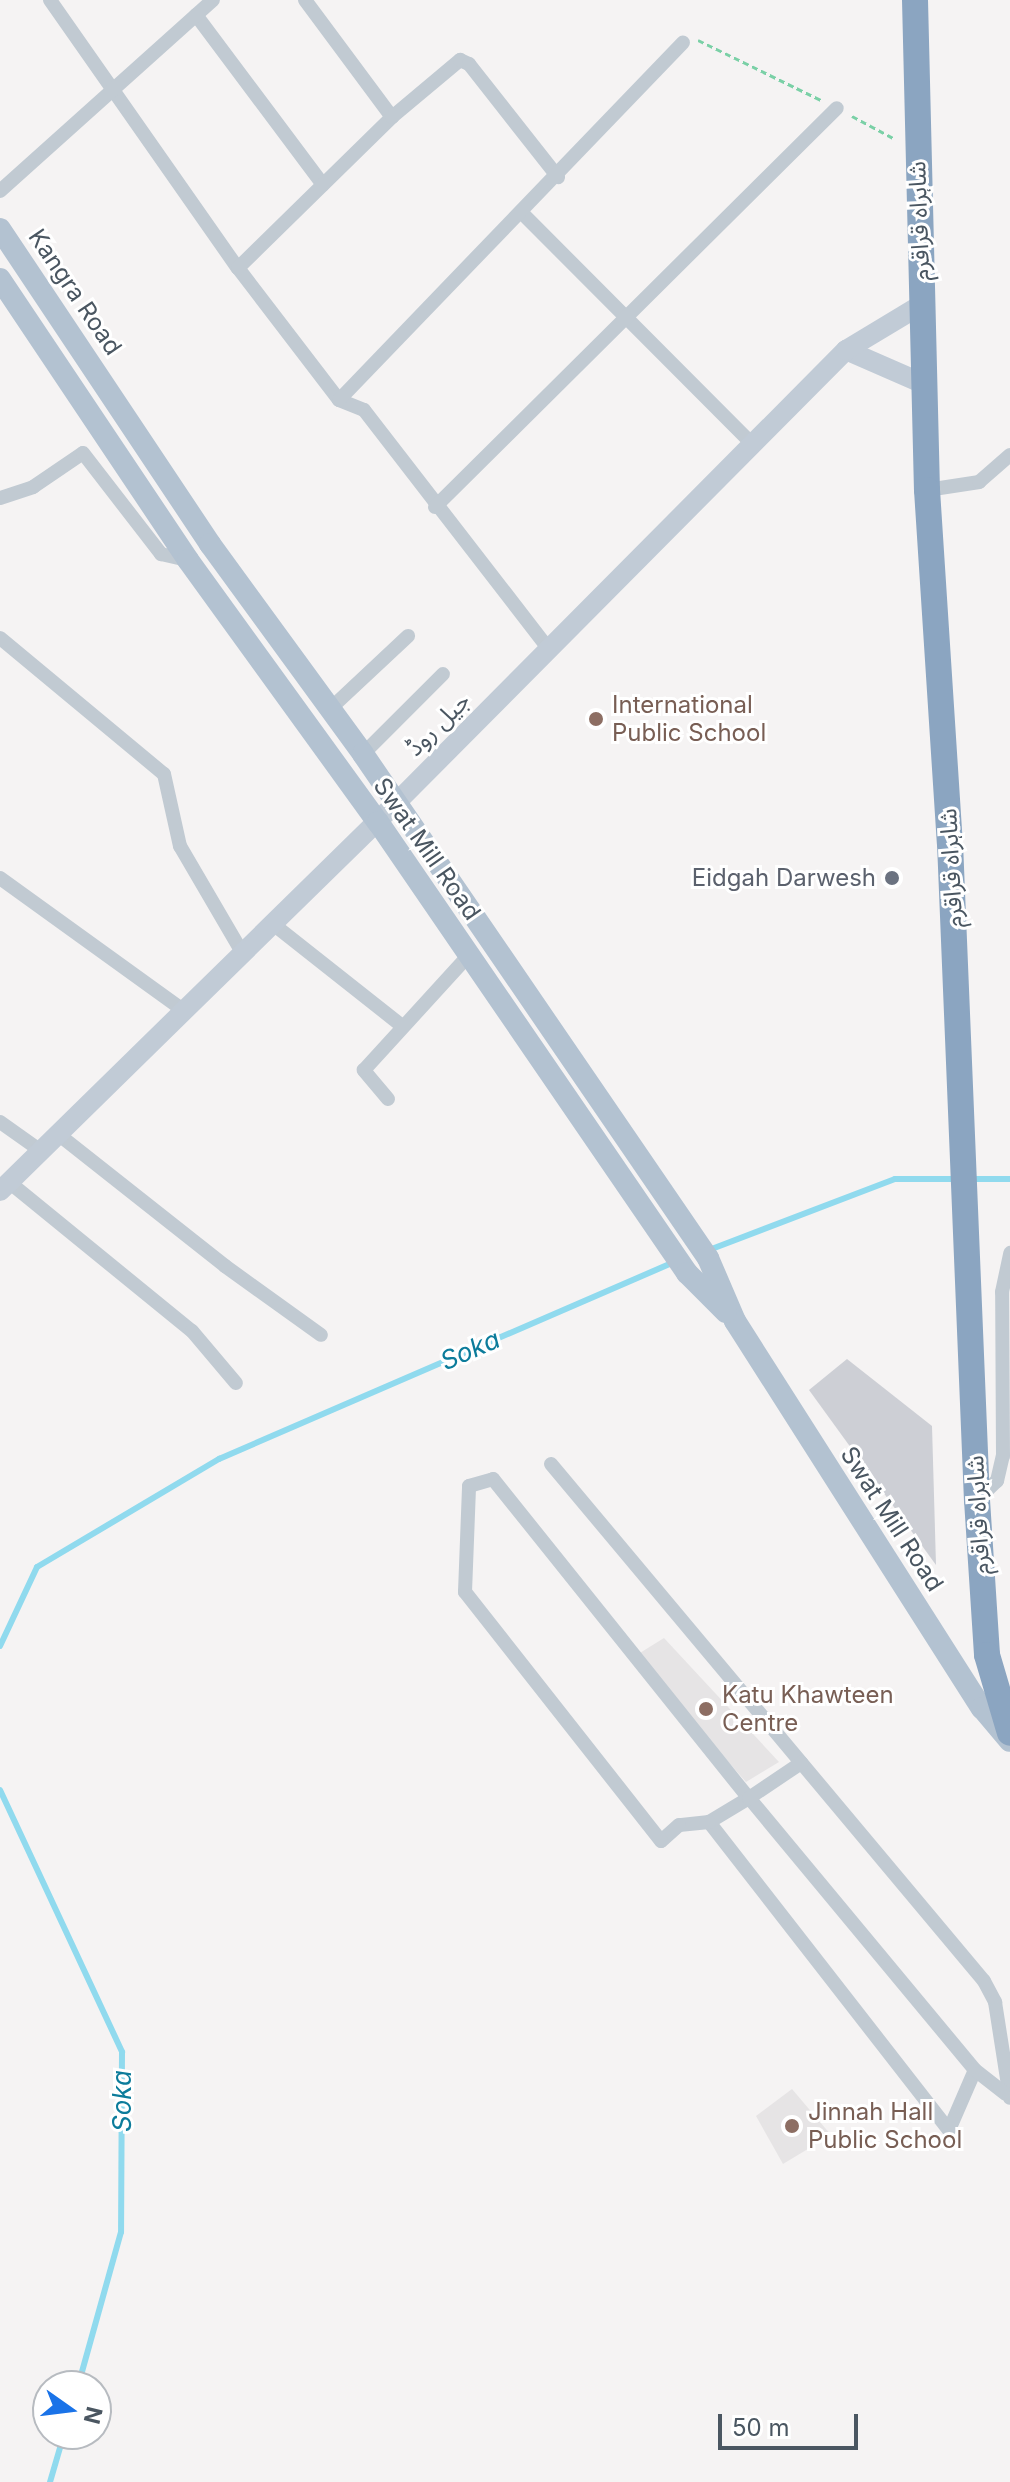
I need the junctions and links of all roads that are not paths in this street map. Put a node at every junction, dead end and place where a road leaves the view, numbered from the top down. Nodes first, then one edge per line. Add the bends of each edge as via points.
1 (50, 0) edge
2 (213, 0) edge
3 (305, 0) edge
4 (915, 0) edge
5 (196, 15) junction
6 (683, 42) road end
7 (113, 89) junction
8 (837, 108) road end
9 (392, 117) junction
10 (558, 177) junction
11 (323, 185) junction
12 (0, 191) edge
13 (523, 214) junction
14 (0, 229) edge
15 (238, 268) junction
16 (0, 279) edge
17 (921, 305) junction
18 (626, 320) junction
19 (846, 350) junction
20 (924, 384) junction
21 (106, 385) joint
22 (339, 400) junction
23 (753, 445) junction
24 (1010, 455) edge
25 (927, 490) junction
26 (0, 498) edge
27 (435, 507) junction
28 (188, 560) junction
29 (408, 636) dead end
30 (0, 638) edge
31 (549, 649) junction
32 (443, 674) dead end
33 (330, 709) junction
34 (363, 754) junction
35 (396, 803) junction
36 (378, 822) junction
37 (0, 878) edge
38 (273, 924) junction
39 (242, 952) junction
40 (469, 955) junction
41 (183, 1010) junction
42 (402, 1026) junction
43 (388, 1099) dead end
44 (0, 1122) edge
45 (58, 1134) junction
46 (41, 1151) junction
47 (5, 1186) edge
48 (1010, 1253) edge
49 (735, 1321) junction
50 (321, 1335) dead end
51 (236, 1383) dead end
52 (551, 1464) dead end
53 (977, 1500) junction
54 (1010, 1733) edge
55 (1010, 1741) edge
56 (801, 1763) junction
57 (749, 1798) junction
58 (709, 1822) junction
59 (975, 2070) junction
60 (1008, 2096) edge

1 - 7 street
2 - 5 street
3 - 9 street
4 - 17 highway, شاہراہ قراقرم
5 - 7 street
5 - 11 street
6 - 10 street
7 - 12 street
7 - 15 street
8 - 18 street
9 - 10 street via 460,60 469,64
9 - 11 street
10 - 13 street
11 - 15 street
13 - 18 street
13 - 22 street
14 - 21 main road, Kangra Road
15 - 22 street
16 - 28 main road, Swat Mill Road
17 - 19 street, جیل روڈ
17 - 20 highway, شاہراہ قراقرم
18 - 23 street
18 - 27 street
19 - 20 street
19 - 23 street, جیل روڈ
20 - 25 highway, شاہراہ قراقرم
21 - 33 main road, Swat Mill Road via 210,544
22 - 27 street via 364,410
23 - 31 street, جیل روڈ
24 - 25 street via 979,482
25 - 53 highway, شاہراہ قراقرم via 963,1126
26 - 28 street via 33,487 83,453 161,554
27 - 31 street
28 - 36 main road, Swat Mill Road
29 - 33 street
30 - 39 street via 164,774 180,846
31 - 35 street, جیل روڈ
32 - 34 street
33 - 34 main road, Swat Mill Road
34 - 35 main road, Swat Mill Road
35 - 36 street, جیل روڈ
35 - 49 main road, Swat Mill Road via 708,1258
36 - 38 street, جیل روڈ
36 - 40 main road, Swat Mill Road
37 - 41 street
38 - 39 street, جیل روڈ
38 - 42 street
39 - 41 street, جیل روڈ
40 - 42 street
40 - 49 main road, Swat Mill Road via 687,1273
41 - 45 street, جیل روڈ
42 - 43 street via 364,1070
44 - 46 street
45 - 46 street, جیل روڈ
45 - 50 street
46 - 47 street, جیل روڈ
47 - 51 street via 192,1331
48 - 53 street via 1002,1292 1003,1456 997,1481
49 - 55 main road, Swat Mill Road via 982,1708
52 - 56 street
53 - 54 highway, شاہراہ قراقرم via 987,1655
56 - 57 street
56 - 60 street via 984,1981 995,2002
57 - 58 street
57 - 58 street via 493,1479 469,1486 465,1592 661,1841 679,1825
57 - 59 street
58 - 59 street via 949,2130
59 - 60 street

